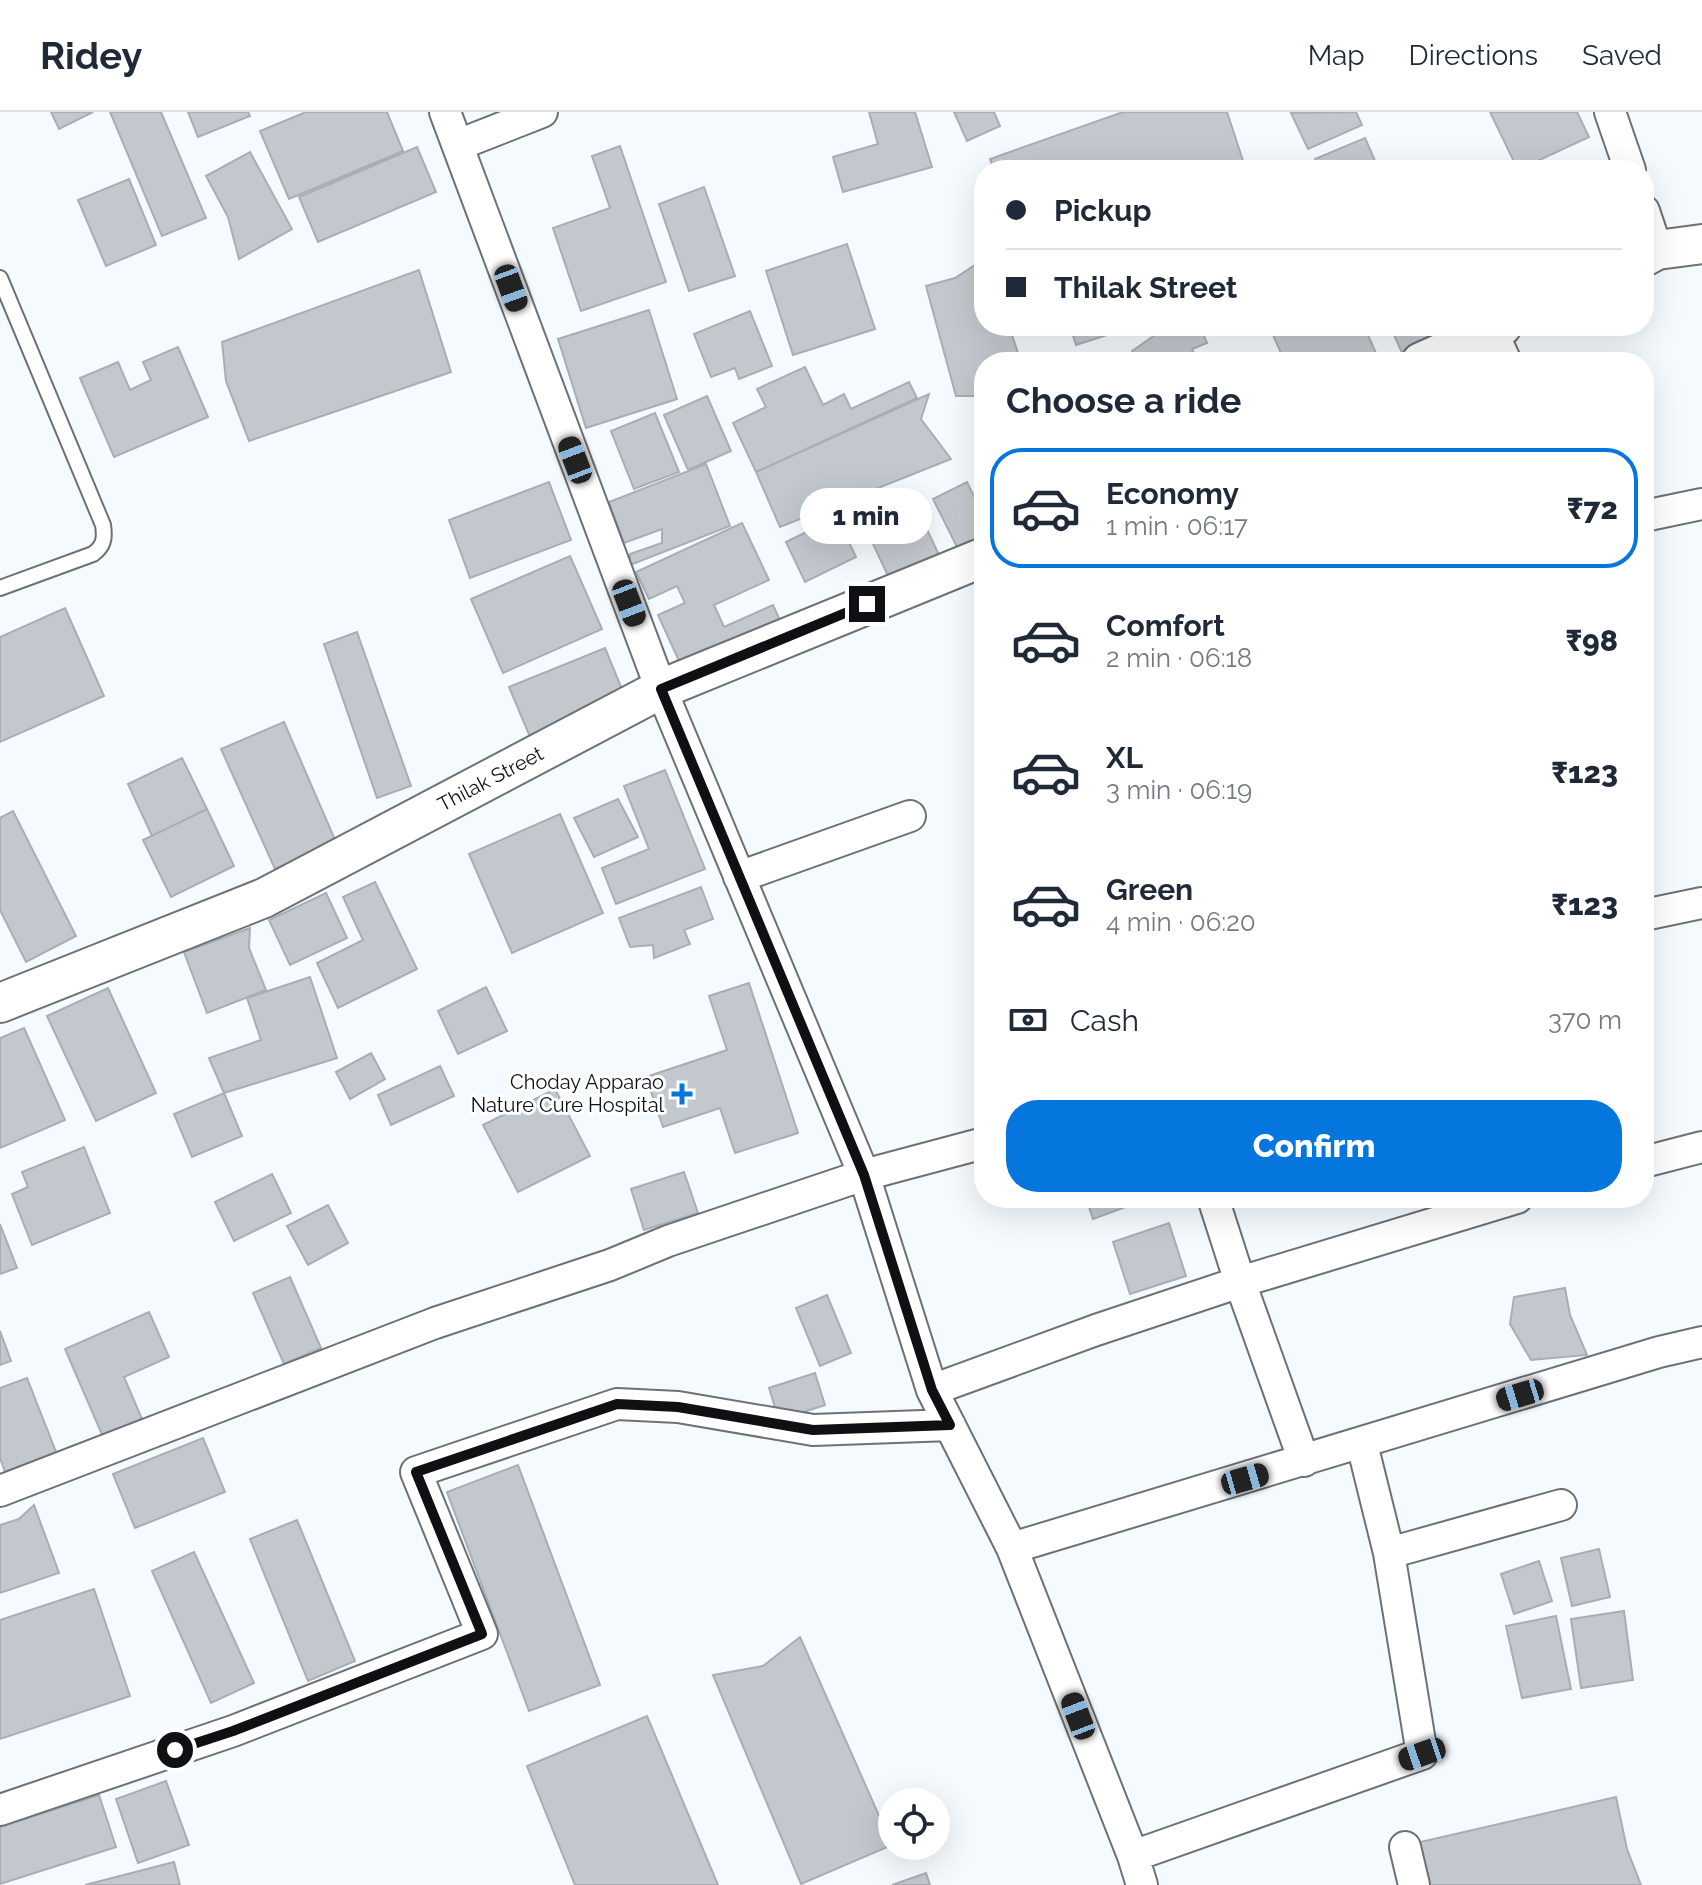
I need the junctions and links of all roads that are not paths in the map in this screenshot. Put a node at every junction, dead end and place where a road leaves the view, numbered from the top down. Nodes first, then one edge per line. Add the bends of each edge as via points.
1 (445, 112) edge
2 (542, 112) edge
3 (1610, 112) edge
4 (458, 145) junction
5 (1627, 160) edge
6 (1702, 244) edge
7 (1654, 252) edge
8 (0, 278) edge
9 (1500, 340) edge
10 (1457, 352) edge
11 (1702, 504) edge
12 (1654, 514) edge
13 (974, 561) edge
14 (0, 588) edge
15 (661, 689) junction
16 (910, 816) dead end
17 (739, 877) junction
18 (1702, 903) edge
19 (1654, 913) edge
20 (0, 1003) edge
21 (974, 1146) edge
22 (1702, 1147) edge
23 (1654, 1159) edge
24 (864, 1175) junction
25 (1216, 1208) edge
26 (1484, 1208) edge
27 (1240, 1282) junction
28 (1702, 1342) edge
29 (932, 1390) junction
30 (950, 1425) junction
31 (1362, 1444) junction
32 (1304, 1461) junction
33 (0, 1491) edge
34 (1561, 1505) dead end
35 (1012, 1548) junction
36 (1389, 1553) junction
37 (0, 1810) edge
38 (1405, 1847) dead end
39 (1138, 1871) edge
40 (1414, 1885) edge

1 - 4 street
2 - 4 street
3 - 5 street
4 - 15 street
6 - 7 street
8 - 14 lane via 104,537 93,554
9 - 10 street
11 - 12 street
13 - 15 street, Thilak Street
15 - 17 street
15 - 20 street, Thilak Street via 264,898
16 - 17 street
17 - 24 street
18 - 19 street
21 - 24 street
22 - 23 street
24 - 29 street
24 - 33 street via 435,1323
25 - 27 street
26 - 27 street
27 - 29 street
27 - 32 street
28 - 31 street
29 - 30 street
30 - 35 street
30 - 37 street via 813,1430 678,1407 617,1404 416,1472 482,1634 233,1731
31 - 32 street
31 - 36 street
32 - 35 street
34 - 36 street
35 - 39 street
36 - 39 street via 1422,1754
38 - 40 street

